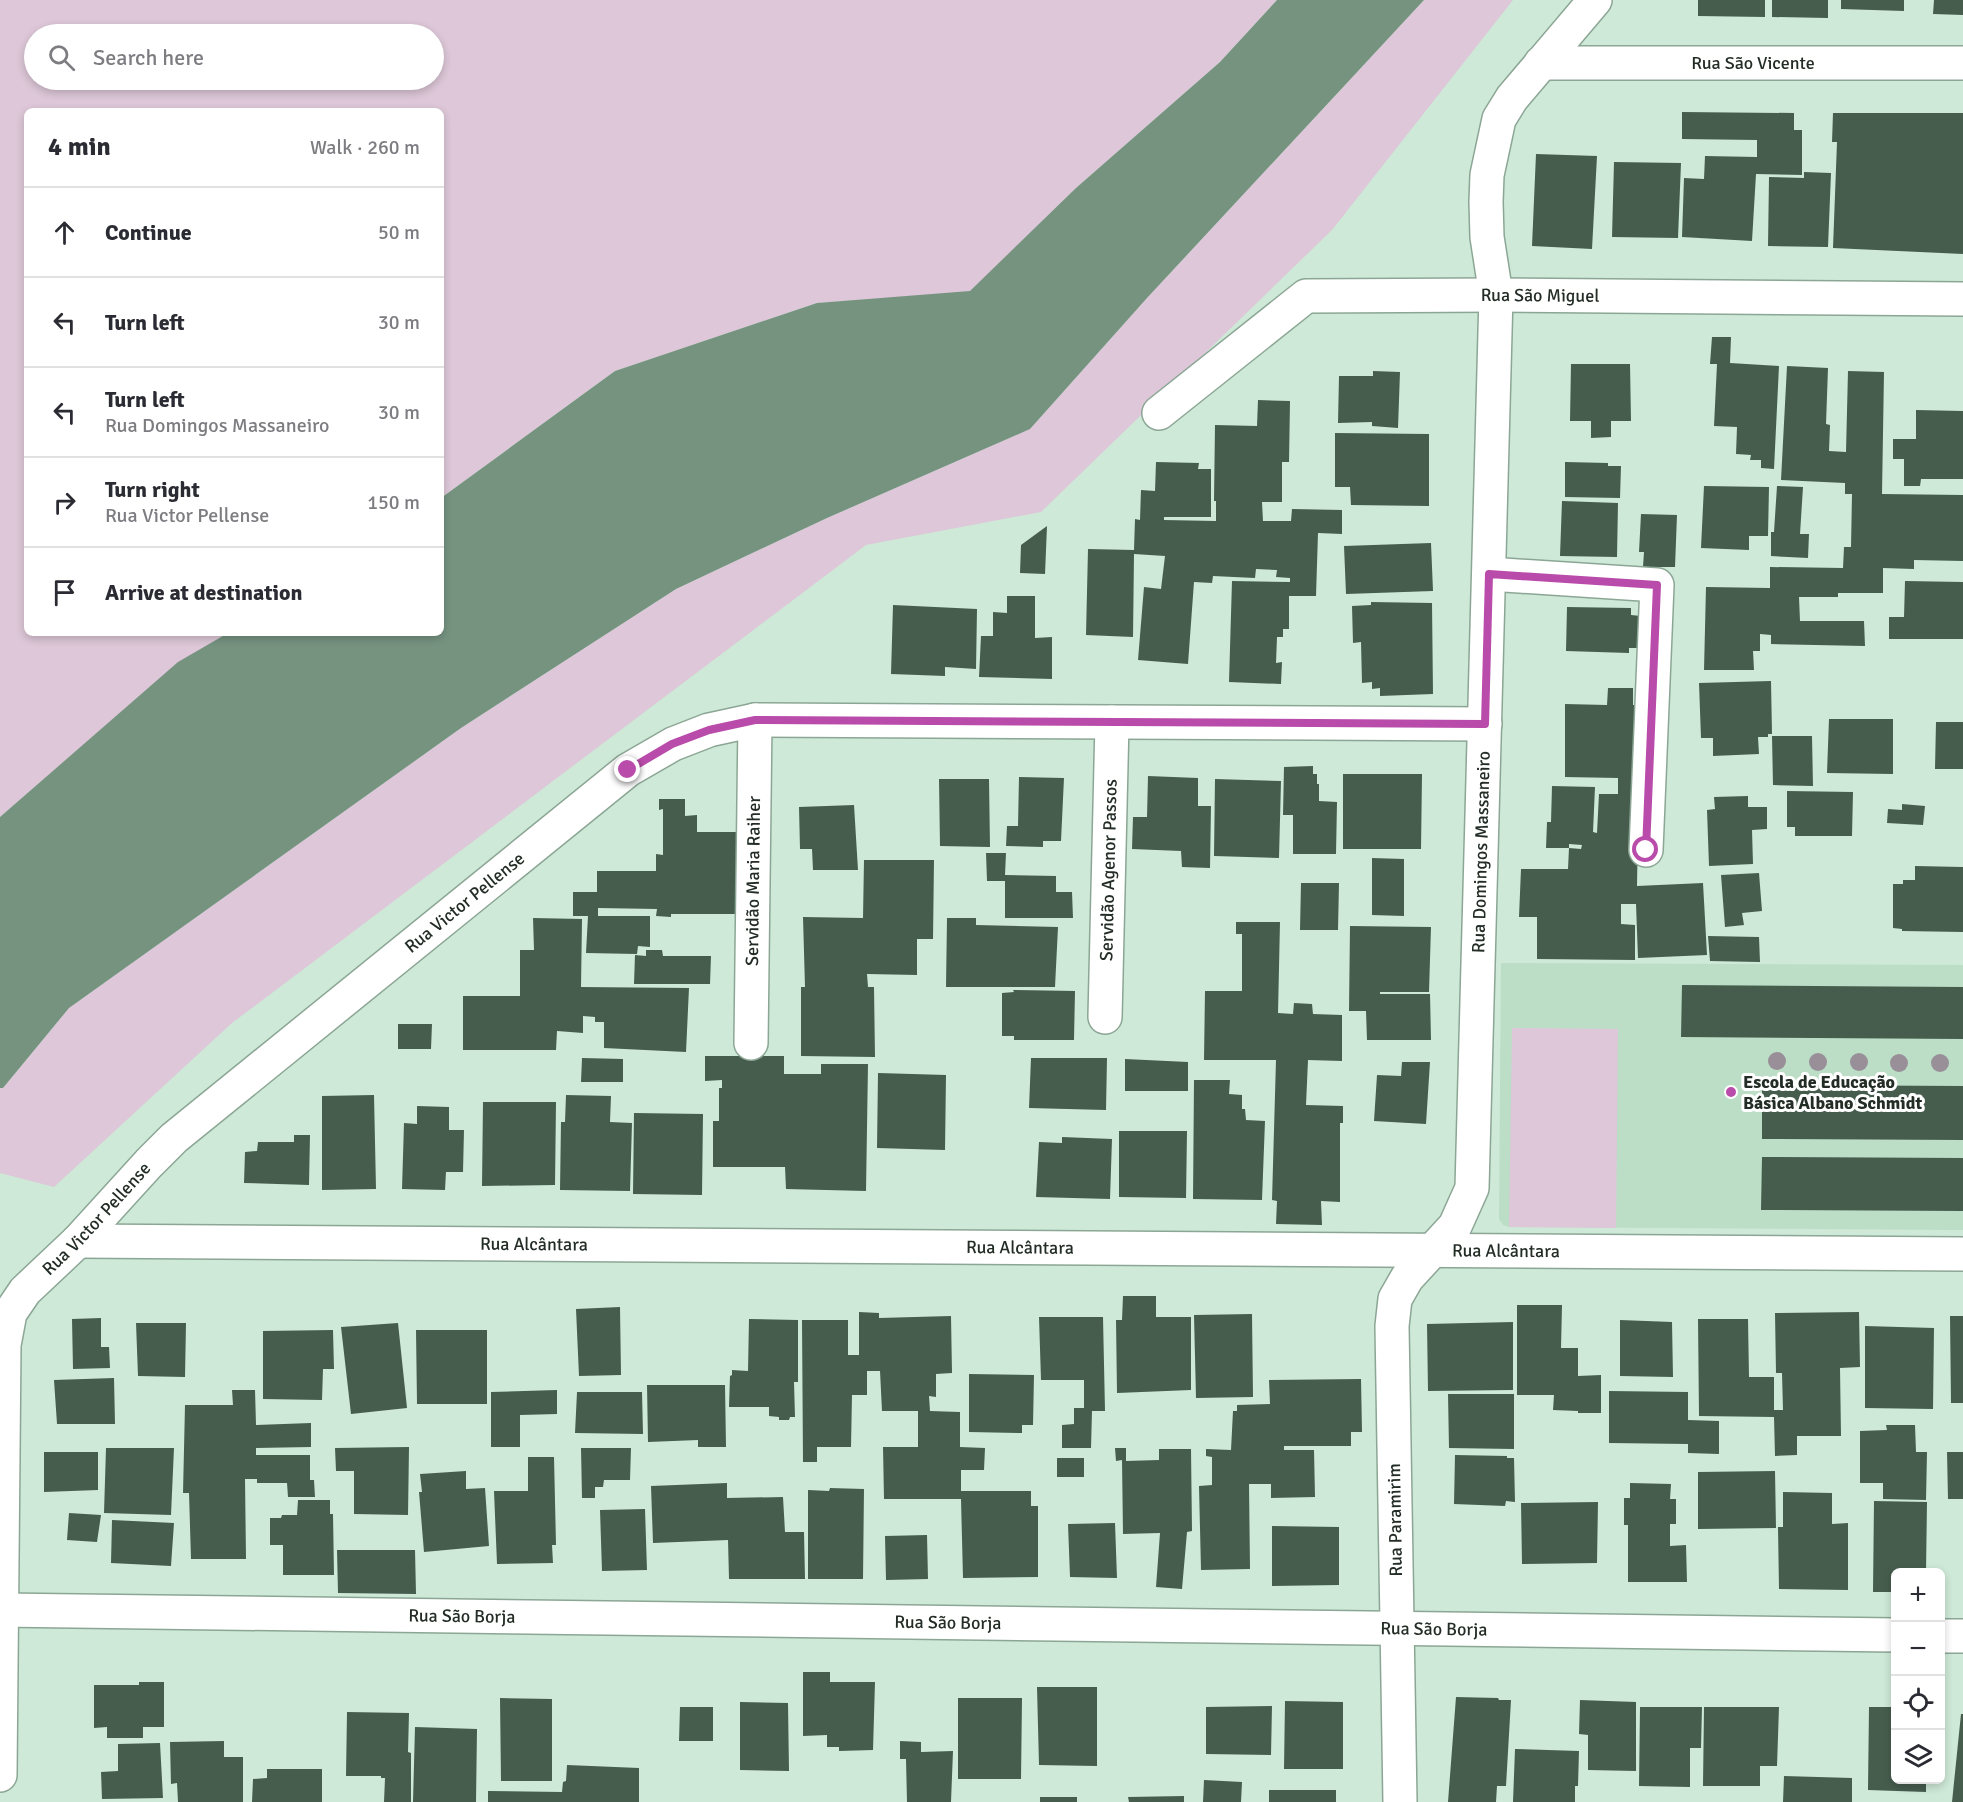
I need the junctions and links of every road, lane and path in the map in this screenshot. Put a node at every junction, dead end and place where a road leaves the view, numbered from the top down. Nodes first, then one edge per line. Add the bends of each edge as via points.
1 (1595, 0) edge
2 (1540, 63) junction
3 (1963, 63) edge
4 (1496, 295) junction
5 (1963, 299) edge
6 (1159, 413) dead end
7 (1489, 574) junction
8 (755, 720) junction
9 (1112, 722) junction
10 (1485, 724) junction
11 (1646, 850) dead end
12 (1105, 1017) dead end
13 (751, 1043) dead end
14 (78, 1241) junction
15 (1432, 1250) junction
16 (1963, 1254) edge
17 (0, 1610) edge
18 (1397, 1629) junction
19 (1891, 1635) edge
20 (1945, 1636) edge
21 (1963, 1636) edge
22 (0, 1775) edge
23 (1400, 1802) edge

1 - 2 street, Rua Domingos Massaneiro
2 - 3 street, Rua São Vicente
2 - 4 street, Rua Domingos Massaneiro via 1503,112 1493,141 1485,202
4 - 5 street, Rua São Miguel
4 - 6 street, Rua São Miguel via 1306,296
4 - 7 street, Rua Domingos Massaneiro
7 - 10 street, Rua Domingos Massaneiro
7 - 11 street via 1657,585
8 - 9 street, Rua Victor Pellense
8 - 13 street, Servidão Maria Raiher
8 - 14 street, Rua Victor Pellense via 709,730 672,744 628,770 174,1138
9 - 10 street, Rua Victor Pellense
9 - 12 street, Servidão Agenor Passos
10 - 15 street, Rua Domingos Massaneiro via 1472,1188 1455,1226
14 - 15 street, Rua Alcântara
14 - 17 street, Rua Victor Pellense via 25,1291 10,1313 4,1345
15 - 16 street, Rua Alcântara
15 - 18 street, Rua Paramirim via 1407,1278 1395,1299 1392,1326
17 - 18 street, Rua São Borja
17 - 22 street, Rua Victor Pellense
18 - 19 street, Rua São Borja
18 - 23 street, Rua Paramirim
20 - 21 street

